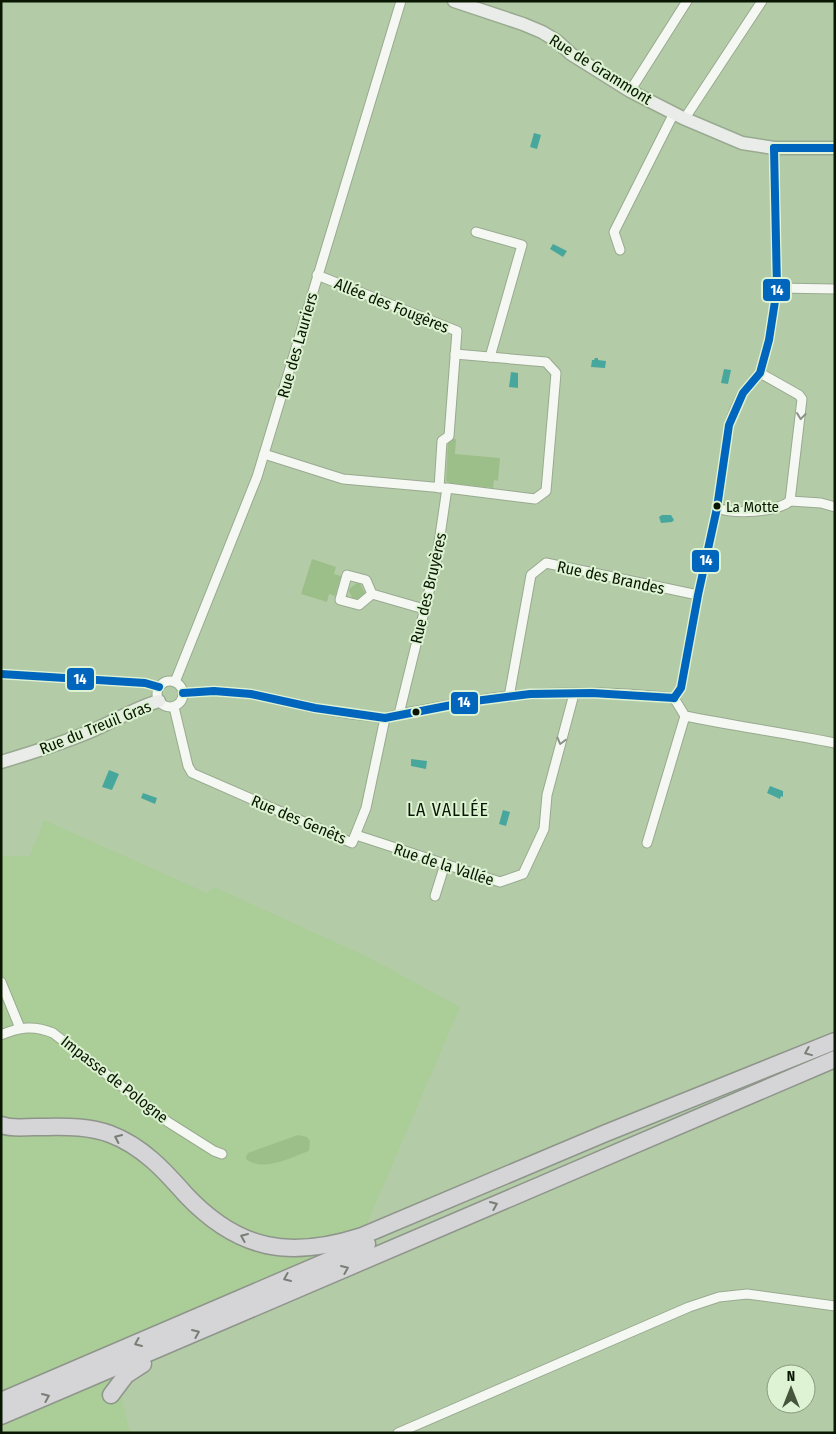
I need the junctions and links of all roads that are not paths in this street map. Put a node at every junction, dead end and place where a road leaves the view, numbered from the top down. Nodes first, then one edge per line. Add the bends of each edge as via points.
1 (401, 1) edge
2 (454, 1) edge
3 (687, 1) edge
4 (762, 1) edge
5 (630, 90) junction
6 (679, 115) junction
7 (774, 148) junction
8 (835, 148) edge
9 (476, 232) dead end
10 (620, 250) dead end
11 (317, 275) junction
12 (778, 288) junction
13 (835, 289) edge
14 (455, 354) junction
15 (490, 357) junction
16 (760, 373) junction
17 (264, 454) junction
18 (443, 488) junction
19 (790, 501) junction
20 (835, 507) edge
21 (717, 508) junction
22 (372, 594) dead end
23 (698, 595) junction
24 (424, 608) junction
25 (1, 674) edge
26 (175, 682) junction
27 (159, 688) junction
28 (183, 694) junction
29 (574, 694) junction
30 (508, 696) junction
31 (674, 698) junction
32 (159, 701) junction
33 (174, 706) junction
34 (399, 714) junction
35 (685, 716) junction
36 (385, 718) junction
37 (835, 743) edge
38 (1, 762) edge
39 (356, 835) junction
40 (647, 843) dead end
41 (445, 864) junction
42 (435, 896) dead end
43 (1, 982) edge
44 (20, 1028) junction
45 (1, 1035) edge
46 (835, 1041) edge
47 (835, 1059) edge
48 (781, 1063) junction
49 (1, 1125) edge
50 (222, 1154) dead end
51 (835, 1306) edge
52 (170, 1344) junction
53 (111, 1395) dead end
54 (1, 1402) edge
55 (1, 1416) edge
56 (398, 1433) edge

1 - 11 street, Rue des Lauriers
2 - 5 street, Rue de Grammont via 542,32
3 - 5 street
4 - 6 street
5 - 6 street, Rue de Grammont
6 - 7 street, Rue de Grammont via 742,143
6 - 10 street via 614,232
7 - 8 street, Rue de Grammont
7 - 12 street
9 - 15 street via 522,245
11 - 14 street, Allée des Fougères via 457,331
11 - 17 street, Rue des Lauriers
12 - 13 street
12 - 16 street
14 - 15 street
14 - 18 street, Allée des Fougères via 449,436 442,441
15 - 18 street via 546,362 556,373 546,491 535,499
16 -> 19 street via 802,399
16 - 21 street via 743,393 729,425
17 - 18 street via 343,479
17 - 26 street, Rue des Lauriers
18 - 24 street, Rue des Bruyères via 436,563
19 - 20 street
19 - 21 street via 773,509 733,512
21 - 23 street
22 - 24 street
23 - 30 street, Rue des Brandes via 546,563 531,575
23 - 31 street via 681,688
24 - 34 street, Rue des Bruyères
25 - 27 street via 145,683
26 - 27 street, Rue du Treuil Gras
26 - 28 street
27 - 32 street, Rue du Treuil Gras
28 - 33 street, Rue du Treuil Gras via 182,700
28 - 36 street via 214,690 251,694
29 - 30 street
29 - 31 street via 626,693
29 -> 41 street, Rue de la Vallée via 546,795 544,829 523,874 500,882
30 - 34 street
31 - 35 street
32 - 33 street, Rue du Treuil Gras
32 - 38 street, Rue du Treuil Gras via 64,742
33 - 39 street, Rue des Genêts via 188,766 196,775 352,843
34 - 36 street
35 - 37 street
35 - 40 street
36 - 39 street, Rue des Genêts via 366,808
39 - 41 street, Rue de la Vallée
41 - 42 street
43 - 44 street
44 - 45 street, Impasse de Pologne
44 - 50 street, Impasse de Pologne via 42,1029 58,1035 168,1122
46 -> 48 highway
52 -> 47 highway
48 -> 49 highway via 362,1236 307,1249 267,1245 227,1230 203,1212 149,1157 108,1133 82,1128 14,1128
48 -> 54 highway
51 - 56 street via 747,1294 718,1297
52 - 53 highway via 130,1371
55 -> 52 highway

